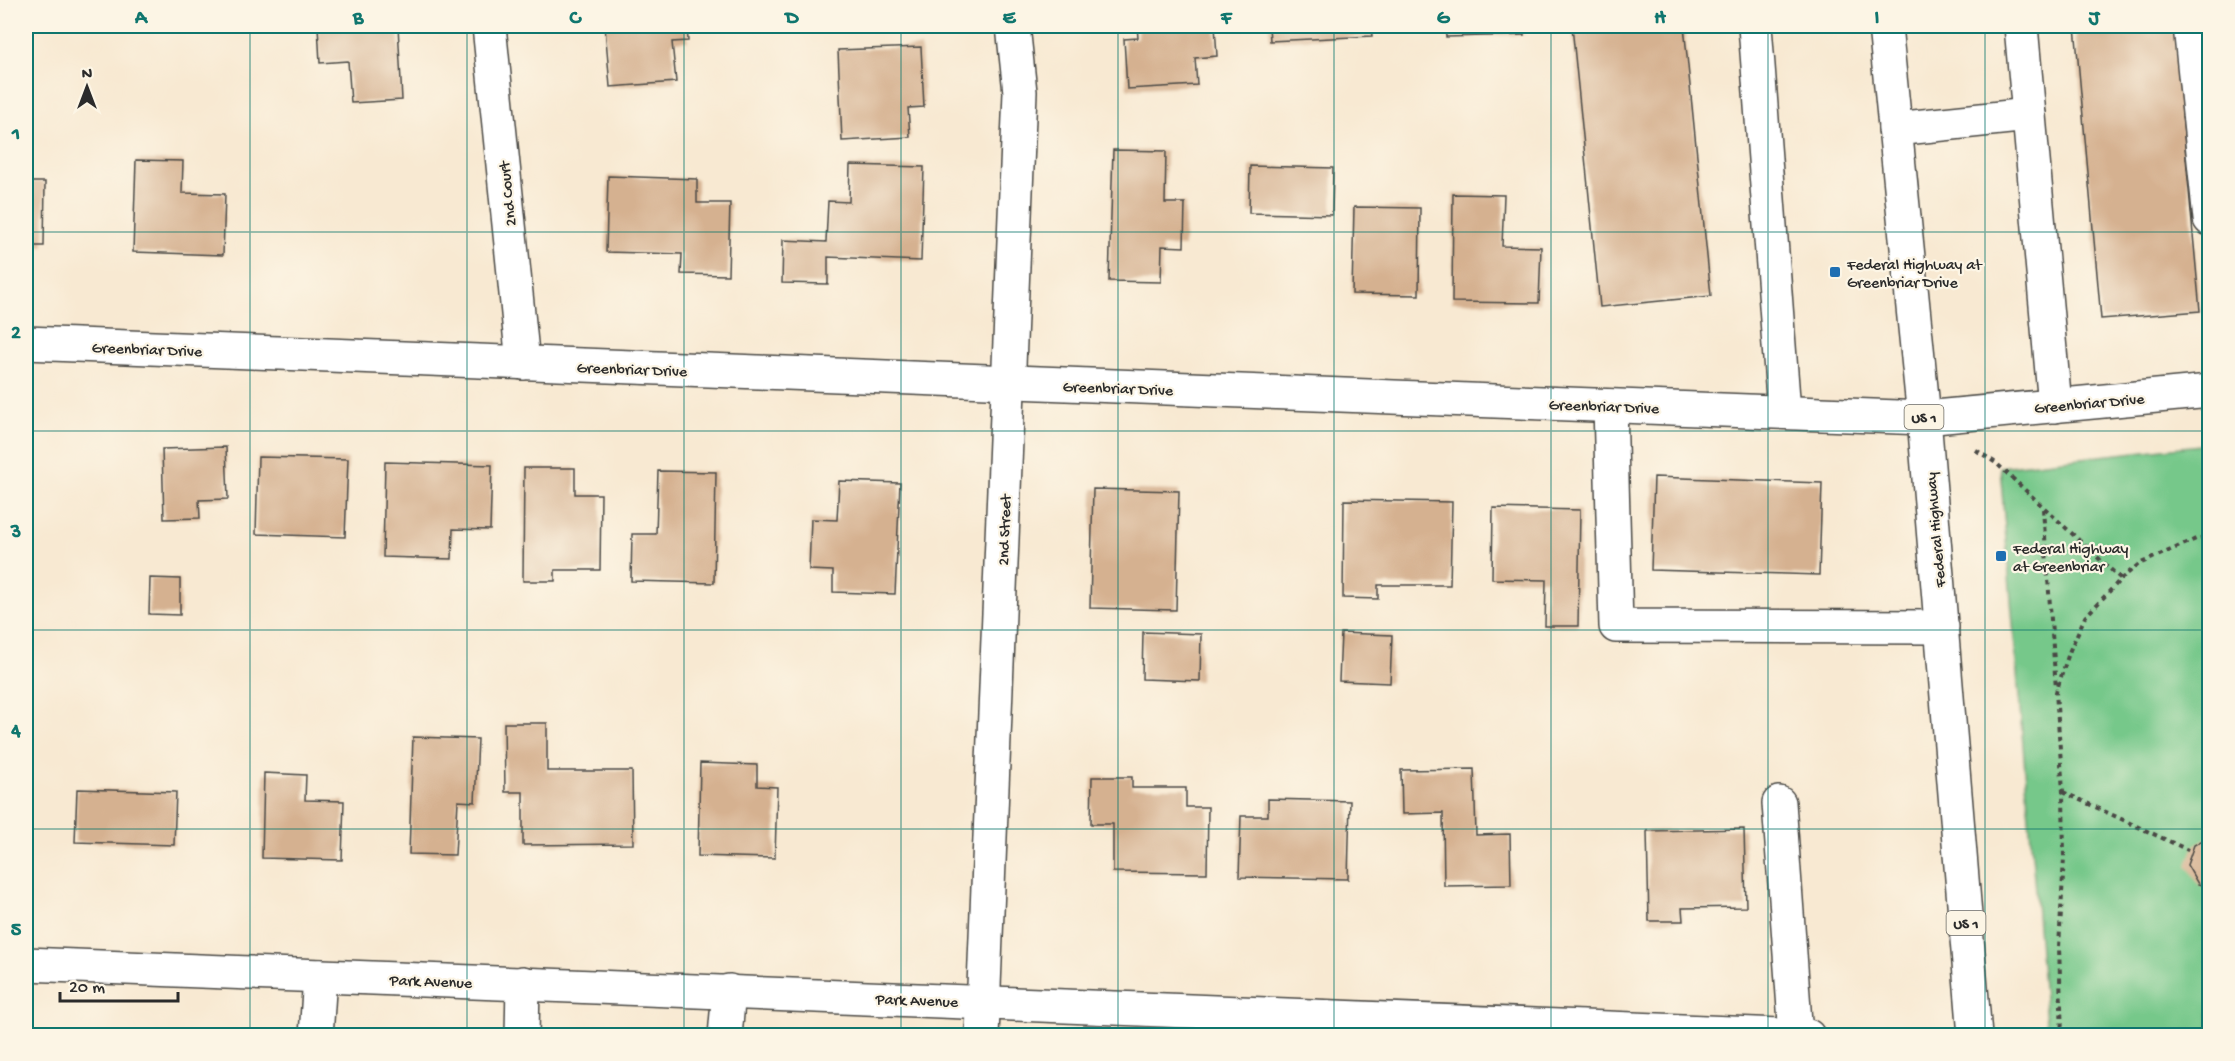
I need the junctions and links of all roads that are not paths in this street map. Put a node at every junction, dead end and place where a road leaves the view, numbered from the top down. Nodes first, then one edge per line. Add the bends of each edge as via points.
1 (489, 26) edge
2 (1013, 26) edge
3 (1755, 26) edge
4 (1885, 26) edge
5 (2021, 26) edge
6 (2190, 26) edge
7 (2029, 115) junction
8 (1895, 129) junction
9 (2210, 219) edge
10 (26, 344) edge
11 (523, 363) junction
12 (1009, 383) junction
13 (2210, 391) edge
14 (1610, 406) junction
15 (2055, 406) junction
16 (1784, 412) junction
17 (1924, 418) junction
18 (1942, 627) junction
19 (1779, 803) dead end
20 (26, 964) edge
21 (320, 976) junction
22 (524, 983) junction
23 (729, 991) junction
24 (983, 1002) junction
25 (1602, 1031) edge
26 (316, 1035) edge
27 (522, 1035) edge
28 (725, 1035) edge
29 (982, 1035) edge
30 (1796, 1035) edge
31 (1808, 1035) edge
32 (1975, 1035) edge

1 - 11 street, 2nd Court
2 - 12 street, 2nd Street via 1020,92
3 - 16 street
4 - 8 street, Federal Highway / US 1
5 - 7 street
6 - 9 street
7 - 8 street
7 - 15 street
8 - 17 street, Federal Highway / US 1
10 - 11 street, Greenbriar Drive
11 - 12 street, Greenbriar Drive
12 - 14 street, Greenbriar Drive
12 - 24 street, 2nd Street
13 - 15 street, Greenbriar Drive
14 - 16 street, Greenbriar Drive
14 - 18 street via 1616,626
15 - 17 street, Greenbriar Drive
16 - 17 street, Greenbriar Drive
17 - 18 street, Federal Highway / US 1
18 - 32 street, Federal Highway / US 1
19 - 30 street
20 - 21 street, Park Avenue
21 - 22 street, Park Avenue
21 - 26 street
22 - 23 street, Park Avenue
22 - 27 street
23 - 24 street, Park Avenue
23 - 28 street
24 - 25 street, Park Avenue
24 - 29 street, 2nd Street
25 - 30 street, Park Avenue
30 - 31 street, Park Avenue

